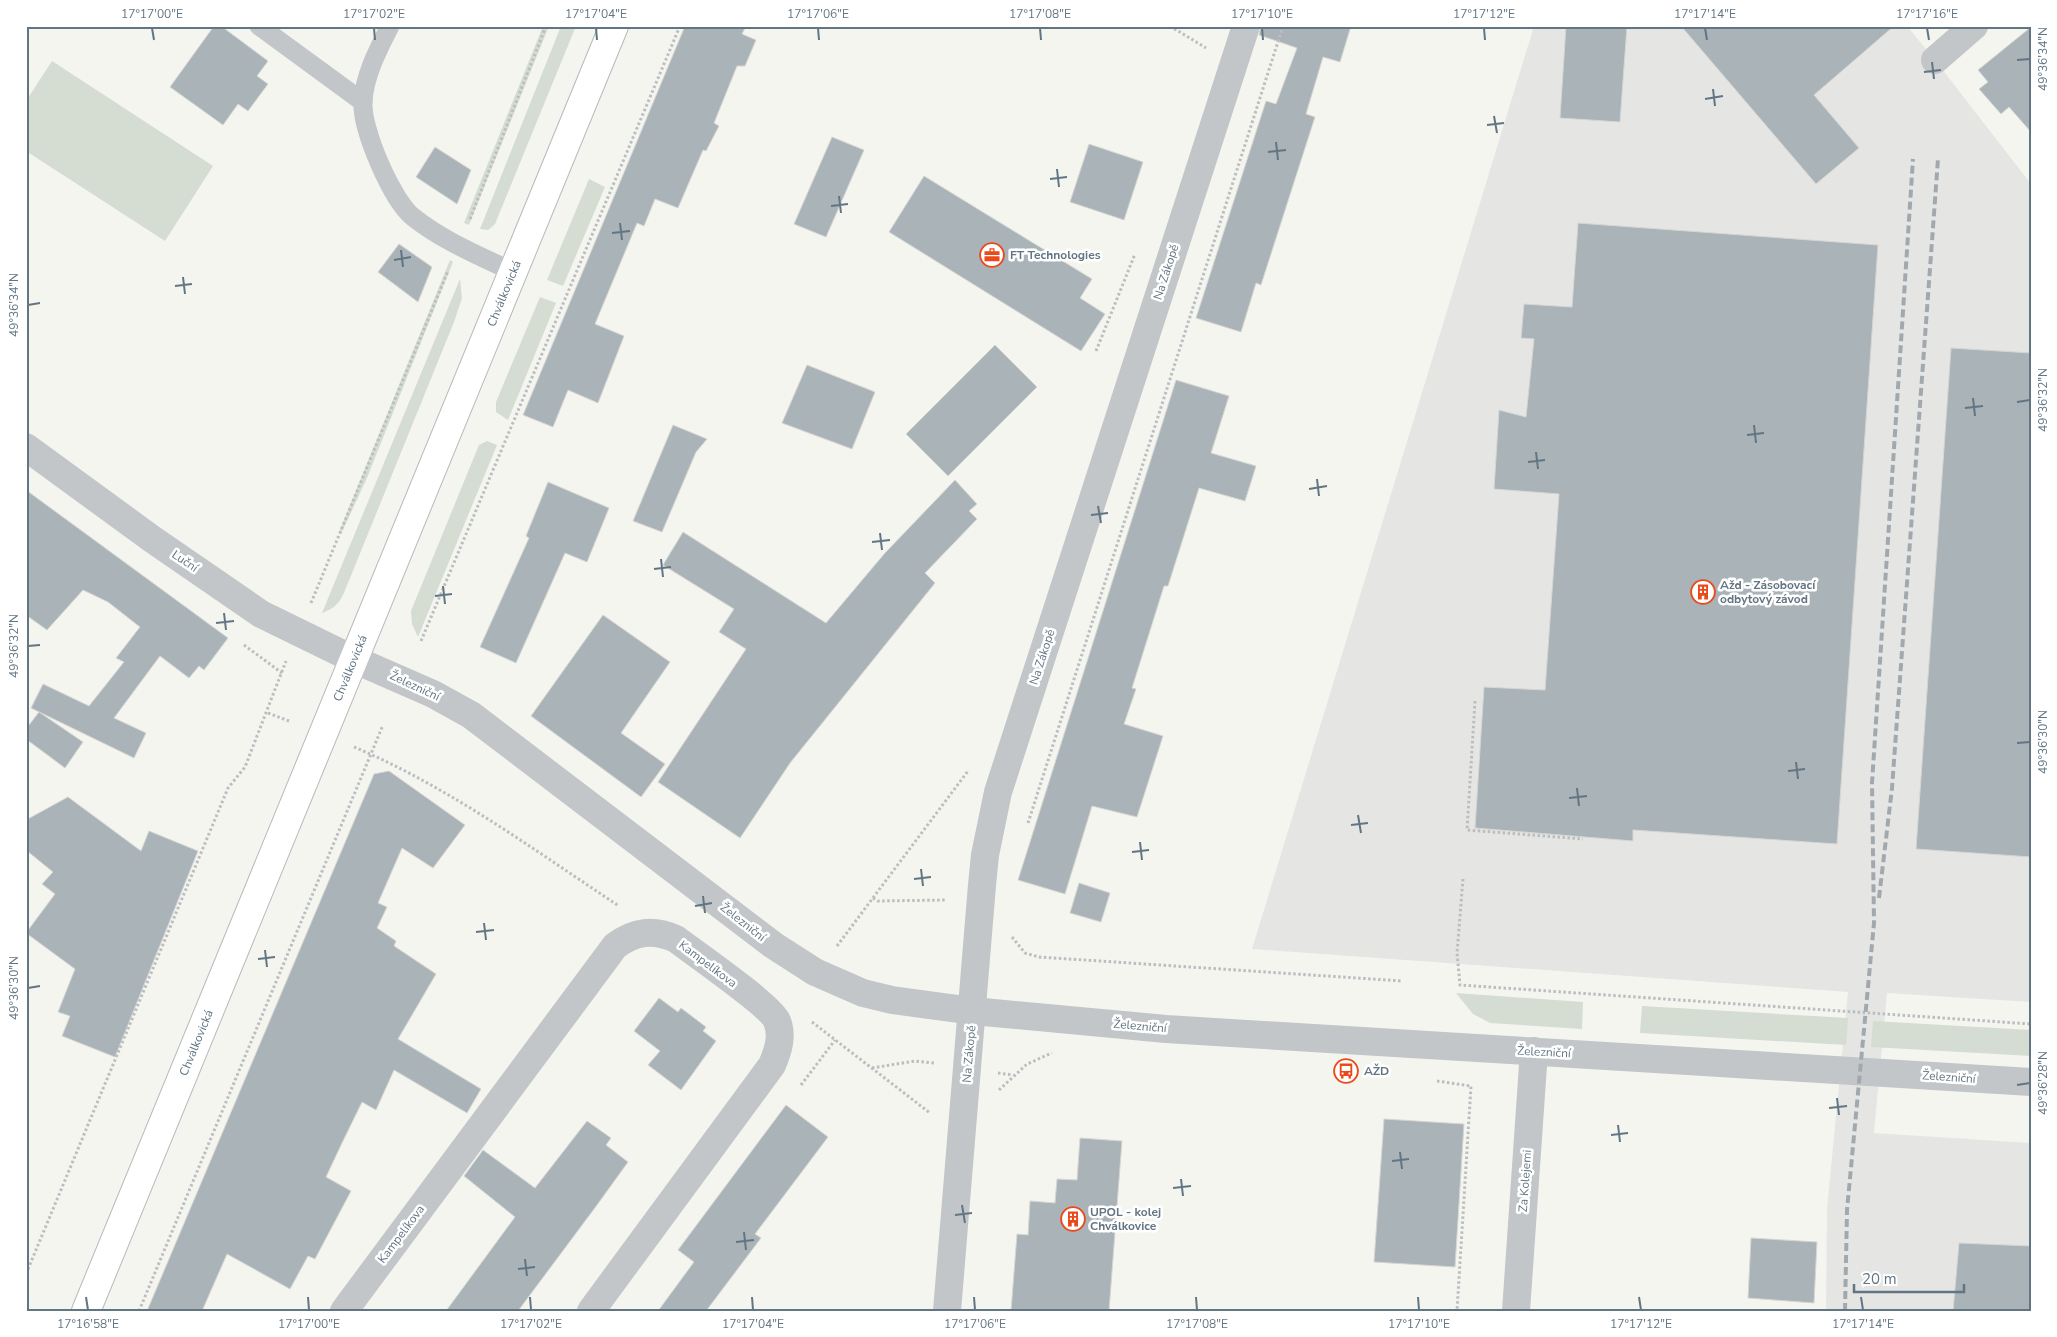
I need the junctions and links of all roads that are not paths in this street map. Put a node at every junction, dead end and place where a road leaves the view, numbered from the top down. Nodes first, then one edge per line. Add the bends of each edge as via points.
1 (259, 26) edge
2 (390, 26) edge
3 (614, 26) edge
4 (1246, 26) edge
5 (1974, 26) edge
6 (1935, 60) dead end
7 (363, 102) junction
8 (513, 272) junction
9 (26, 447) edge
10 (353, 659) junction
11 (973, 1011) junction
12 (1534, 1051) junction
13 (2031, 1082) edge
14 (86, 1311) edge
15 (344, 1311) edge
16 (591, 1311) edge
17 (946, 1311) edge
18 (1516, 1311) edge

1 - 7 lane
2 - 7 lane via 371,64
3 - 8 main road, Chválkovická
4 - 11 street, Na Zákopě via 998,792 985,855
5 - 6 street
7 - 8 lane via 371,140 388,182 412,216 450,241
8 - 10 main road, Chválkovická
9 - 10 street, Luční via 261,614
10 - 11 street, Železniční via 404,680 471,715 773,945 815,972 863,993
10 - 14 main road, Chválkovická
11 - 12 street, Železniční via 1166,1029
11 - 17 street, Na Zákopě
12 - 13 street, Železniční
12 - 18 street, Za Kolejemi
15 - 16 street, Kampelíkova via 615,946 639,933 663,934 676,940 777,1019 780,1034 778,1052 772,1065

